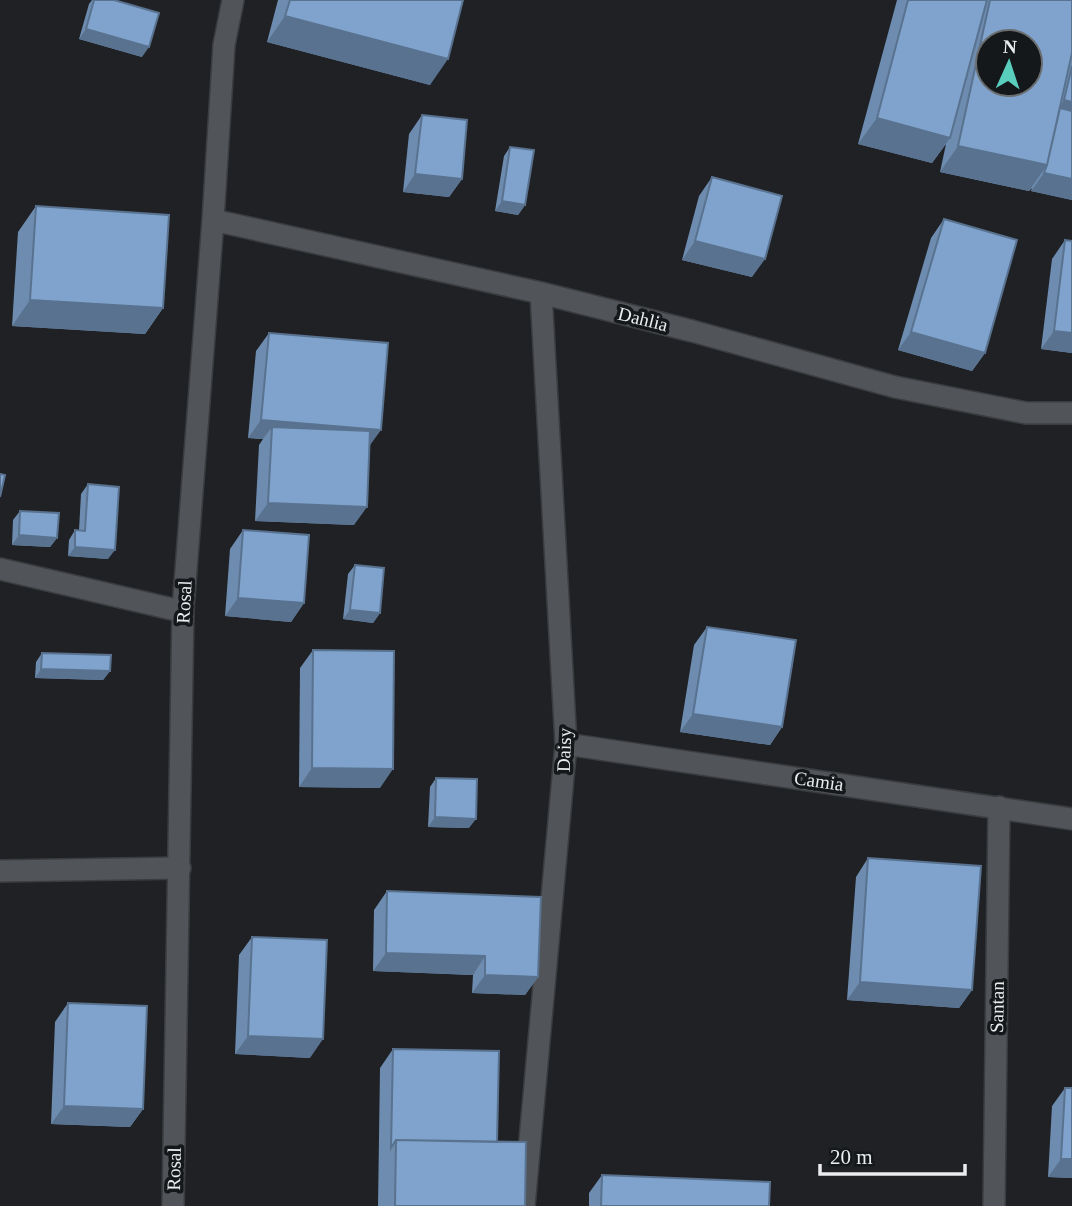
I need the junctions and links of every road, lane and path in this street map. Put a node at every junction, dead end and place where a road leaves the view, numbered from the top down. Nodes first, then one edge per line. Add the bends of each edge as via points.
1 (233, 0) edge
2 (213, 220) junction
3 (541, 293) junction
4 (1072, 413) edge
5 (0, 569) edge
6 (183, 609) junction
7 (566, 744) junction
8 (999, 807) junction
9 (1072, 819) edge
10 (180, 868) junction
11 (0, 871) edge
12 (173, 1206) edge
13 (524, 1206) edge
14 (994, 1206) edge

1 - 2 street, Rosal via 224,46
2 - 3 street, Dahlia
2 - 6 street, Rosal
3 - 4 street, Dahlia via 895,387 1026,413
3 - 7 street, Daisy
5 - 6 street
6 - 10 street, Rosal
7 - 8 street, Camia
7 - 13 street, Daisy
8 - 9 street, Camia
8 - 14 street, Santan
10 - 11 street
10 - 12 street, Rosal

